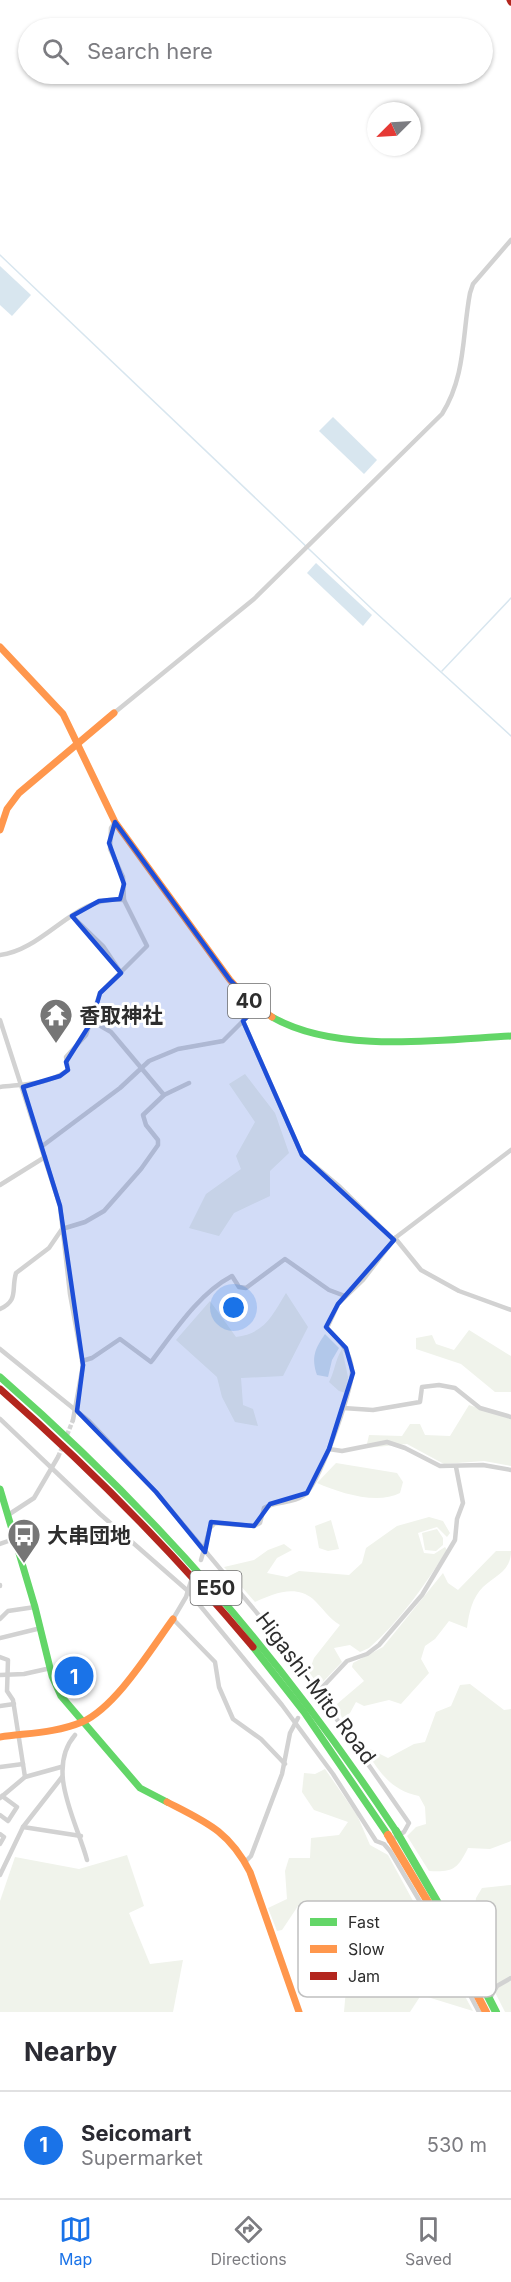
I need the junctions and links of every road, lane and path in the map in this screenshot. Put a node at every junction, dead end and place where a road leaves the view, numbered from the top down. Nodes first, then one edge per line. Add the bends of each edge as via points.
1 (511, 240) edge
2 (0, 647) edge
3 (114, 713) joint
4 (79, 742) junction
5 (115, 822) junction
6 (0, 830) edge
7 (124, 900) junction
8 (72, 916) junction
9 (0, 955) edge
10 (121, 973) junction
11 (257, 1007) junction
12 (0, 1020) edge
13 (92, 1021) junction
14 (243, 1021) junction
15 (511, 1036) edge
16 (140, 1068) junction
17 (189, 1083) dead end
18 (0, 1087) edge
19 (23, 1087) junction
20 (164, 1095) junction
21 (41, 1147) junction
22 (511, 1149) edge
23 (45, 1157) junction
24 (0, 1185) edge
25 (62, 1229) junction
26 (394, 1239) junction
27 (345, 1296) junction
28 (0, 1309) edge
29 (511, 1310) edge
30 (0, 1349) edge
31 (82, 1361) junction
32 (0, 1377) edge
33 (0, 1389) edge
34 (343, 1408) junction
35 (77, 1411) junction
36 (511, 1417) edge
37 (0, 1419) edge
38 (73, 1420) tunnel mouth
39 (329, 1449) junction
40 (58, 1457) tunnel mouth
41 (456, 1467) junction
42 (53, 1468) junction
43 (511, 1470) edge
44 (0, 1489) edge
45 (8, 1515) junction
46 (14, 1539) junction
47 (0, 1544) edge
48 (205, 1552) junction
49 (201, 1560) dead end
50 (191, 1581) dead end
51 (188, 1591) junction
52 (35, 1606) junction
53 (0, 1619) edge
54 (173, 1619) junction
55 (41, 1628) junction
56 (0, 1638) edge
57 (0, 1657) edge
58 (51, 1668) junction
59 (8, 1674) junction
60 (0, 1675) edge
61 (316, 1693) junction
62 (14, 1704) junction
63 (0, 1706) edge
64 (297, 1720) junction
65 (83, 1721) junction
66 (18, 1734) junction
67 (75, 1734) dead end
68 (0, 1737) edge
69 (23, 1764) junction
70 (285, 1764) junction
71 (0, 1767) edge
72 (61, 1767) junction
73 (25, 1777) junction
74 (62, 1777) junction
75 (1, 1797) edge
76 (0, 1815) edge
77 (23, 1827) junction
78 (0, 1834) edge
79 (81, 1836) junction
80 (389, 1837) junction
81 (0, 1844) edge
82 (87, 1860) dead end
83 (246, 1861) junction
84 (0, 1875) edge
85 (427, 1901) edge
86 (435, 1901) edge
87 (511, 1978) edge
88 (496, 1988) edge
89 (475, 1997) edge
90 (487, 1997) edge
91 (491, 1997) edge
92 (298, 2012) edge
93 (482, 2012) edge
94 (495, 2012) edge

1 - 3 street via 473,284 455,392 433,424 254,599
2 - 4 main road, 40 via 56,704
3 - 4 main road
4 - 5 main road, 40
4 - 6 main road via 19,793 7,809
5 - 7 street via 109,843 123,877
5 - 11 main road, 40 via 230,980
7 - 8 street via 99,901
7 - 10 street via 147,946
8 - 9 street via 17,951
8 - 10 street via 103,946
10 - 13 street via 100,993
11 - 14 street
11 - 15 main road, 40 via 296,1031 342,1041
12 - 19 street
13 - 16 street via 111,1032
13 - 19 street via 86,1035 68,1053 68,1070
14 - 16 street via 223,1041 178,1048
14 - 26 street via 302,1155
16 - 20 street
16 - 21 street via 96,1107
17 - 20 street
18 - 19 street
19 - 21 street
20 - 25 street via 143,1115 158,1145 141,1169 104,1211
21 - 23 street
22 - 26 street
23 - 24 street
23 - 25 street via 55,1186
25 - 28 street via 49,1248 16,1273 15,1295
25 - 31 street
26 - 27 street via 363,1281
26 - 29 street via 421,1270 459,1291
27 - 31 street via 329,1290 285,1259 246,1288 239,1287 232,1276 219,1283 151,1362 120,1340
27 - 34 street via 327,1328 346,1348 351,1363 351,1381
30 - 35 street
31 - 35 street
32 - 80 main road, Higashi-Mito Road / E50 via 111,1477 205,1576 324,1724
33 - 80 main road, Higashi-Mito Road / E50 via 105,1483 199,1582 297,1702
34 - 36 street via 373,1410 420,1402 422,1387 447,1385 461,1391 480,1408
34 - 39 street
35 - 38 street
35 - 48 street via 156,1492
37 - 42 street
39 - 41 street via 342,1451 395,1443 440,1466
39 - 48 street via 304,1496 270,1504 264,1508 260,1523 254,1526 215,1523 210,1528
40 - 42 street
41 - 43 street via 476,1464
41 - 61 street via 464,1503 456,1519 455,1540 422,1595 379,1645 347,1662
42 - 45 street via 34,1498
42 - 51 street
44 - 45 main road
45 - 46 main road
46 - 47 street
46 - 52 main road
48 - 49 street
48 - 61 street via 269,1627
50 - 51 street
51 - 54 street
51 - 64 street
52 - 53 street via 8,1611
52 - 55 main road
54 - 65 main road via 110,1699
54 - 70 street via 215,1662 219,1687 233,1719 261,1739
55 - 56 street
55 - 58 main road
57 - 59 street via 8,1660
58 - 59 street
58 - 65 main road via 61,1696
59 - 60 street
59 - 62 street via 7,1690
61 - 80 street via 410,1823 404,1832
62 - 63 street
62 - 66 street
64 - 70 street via 288,1740
64 - 80 street via 376,1841
65 - 66 main road
65 - 83 main road via 140,1788 220,1830
66 - 68 main road
66 - 69 street
67 - 72 street
69 - 71 street
69 - 73 street
70 - 83 street
72 - 73 street
72 - 74 street
73 - 75 street
74 - 77 street
74 - 79 street
75 - 76 street via 17,1807 8,1821
77 - 79 street
77 - 84 street
78 - 81 street via 4,1837
79 - 82 street
80 - 85 main road, Higashi-Mito Road / E50, bridge
80 - 86 main road, Higashi-Mito Road / E50, bridge
83 - 92 main road
87 - 88 street
89 - 93 main road, Higashi-Mito Road / E50, bridge
90 - 94 main road, Higashi-Mito Road / E50, bridge
91 - 93 street

